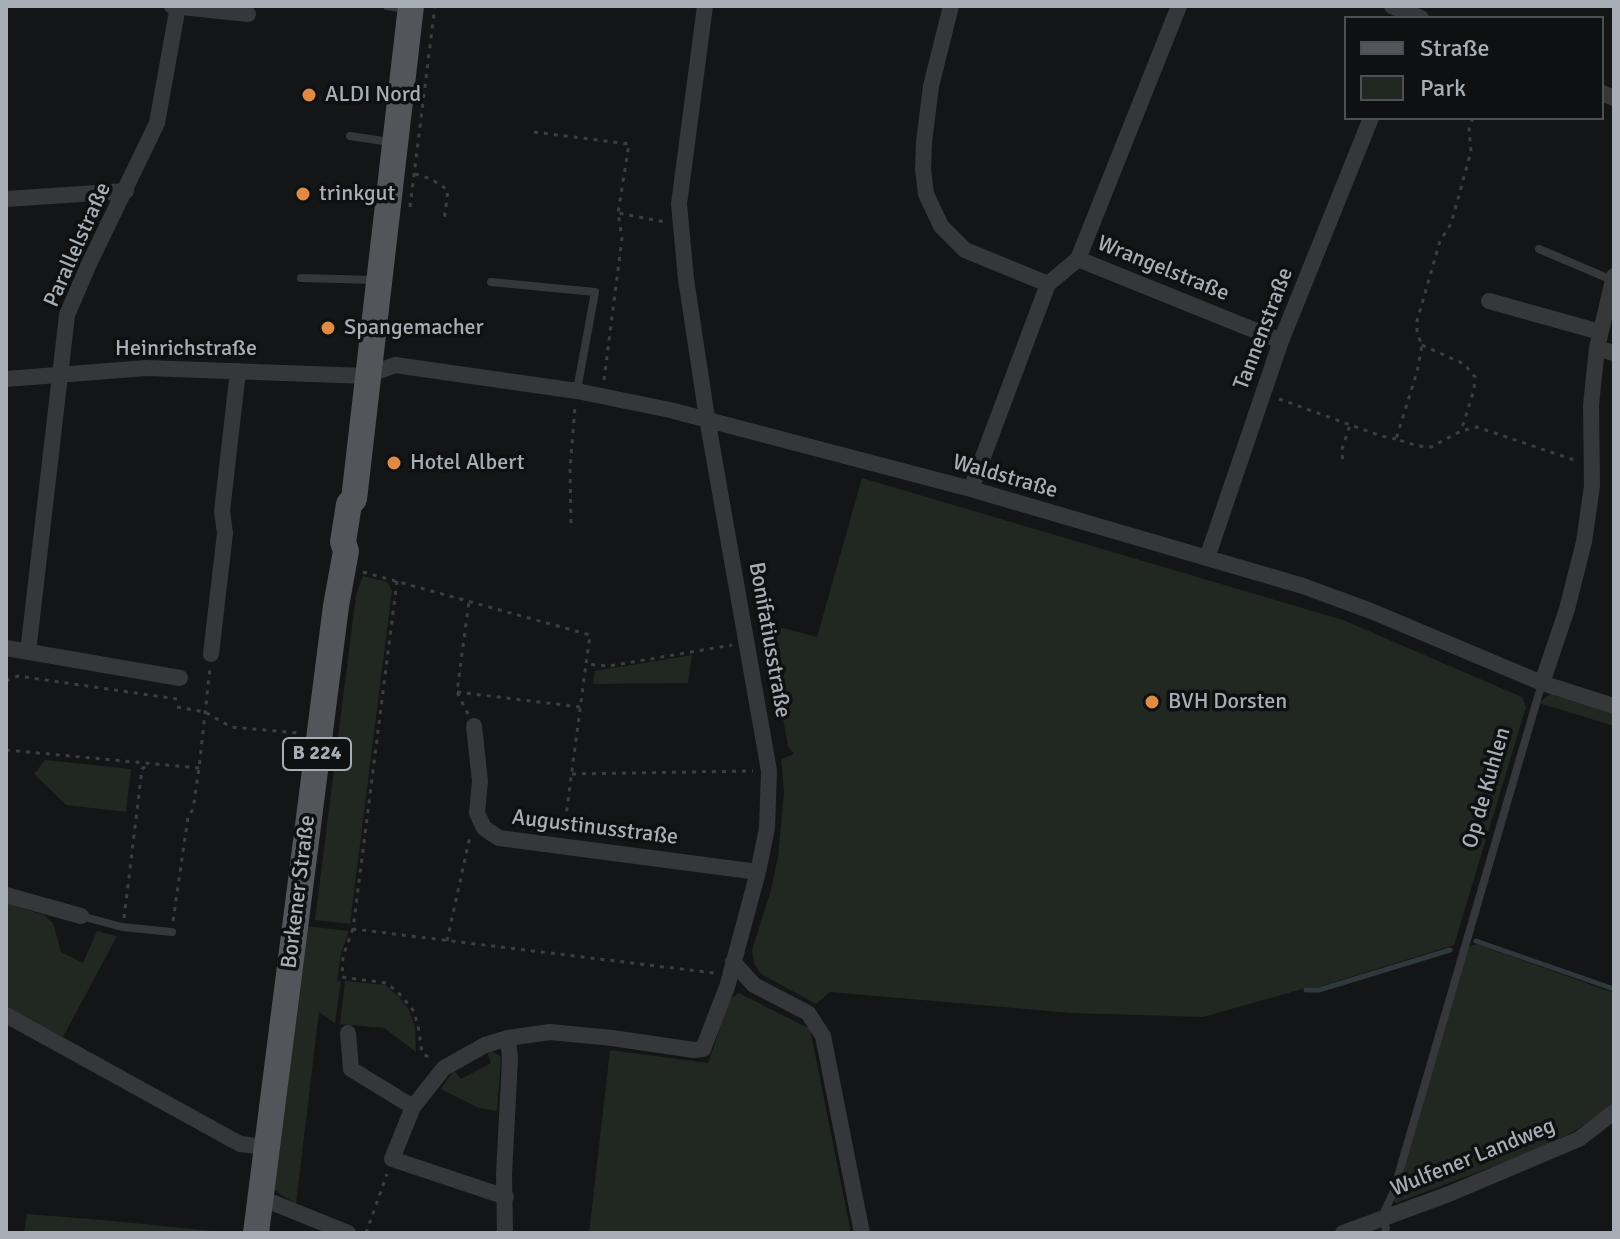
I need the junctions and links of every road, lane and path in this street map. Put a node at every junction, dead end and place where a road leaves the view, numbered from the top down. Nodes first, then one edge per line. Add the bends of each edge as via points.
1 (172, 6) edge
2 (178, 6) edge
3 (705, 6) edge
4 (951, 6) edge
5 (1179, 6) edge
6 (1392, 6) edge
7 (411, 7) edge
8 (248, 14) dead end
9 (1414, 16) edge
10 (1370, 120) edge
11 (1472, 120) edge
12 (534, 132) dead end
13 (350, 136) dead end
14 (395, 143) junction
15 (414, 174) junction
16 (126, 191) junction
17 (6, 199) edge
18 (618, 213) junction
19 (409, 220) dead end
20 (444, 221) dead end
21 (681, 225) junction
22 (1539, 249) dead end
23 (1078, 259) junction
24 (301, 278) dead end
25 (1614, 278) edge
26 (379, 280) junction
27 (491, 282) dead end
28 (1048, 284) junction
29 (1489, 301) dead end
30 (1598, 340) junction
31 (1281, 341) junction
32 (1422, 345) junction
33 (1614, 353) edge
34 (238, 371) junction
35 (61, 374) junction
36 (366, 376) junction
37 (6, 379) edge
38 (577, 391) junction
39 (1262, 393) junction
40 (602, 396) junction
41 (707, 418) junction
42 (1350, 425) junction
43 (1461, 431) junction
44 (1396, 439) junction
45 (1343, 459) dead end
46 (1592, 466) junction
47 (971, 489) junction
48 (571, 523) dead end
49 (1207, 558) junction
50 (345, 559) junction
51 (397, 581) junction
52 (469, 601) junction
53 (747, 642) junction
54 (6, 648) edge
55 (28, 652) junction
56 (211, 654) joint
57 (586, 664) junction
58 (180, 678) dead end
59 (6, 681) edge
60 (1542, 683) junction
61 (457, 692) junction
62 (177, 699) dead end
63 (1614, 706) edge
64 (177, 707) dead end
65 (580, 707) junction
66 (205, 712) junction
67 (474, 726) joint
68 (302, 732) dead end
69 (6, 750) edge
70 (150, 763) junction
71 (199, 768) junction
72 (769, 771) junction
73 (572, 774) junction
74 (484, 828) junction
75 (562, 846) junction
76 (758, 872) junction
77 (6, 895) edge
78 (81, 916) joint
79 (122, 927) junction
80 (353, 929) junction
81 (172, 932) joint
82 (447, 941) junction
83 (731, 969) junction
84 (6, 1015) edge
85 (348, 1033) dead end
86 (508, 1038) junction
87 (444, 1068) junction
88 (413, 1107) junction
89 (1614, 1112) edge
90 (266, 1147) junction
91 (392, 1159) junction
92 (506, 1197) junction
93 (261, 1198) junction
94 (1383, 1226) edge
95 (256, 1233) edge
96 (348, 1233) edge
97 (366, 1233) edge
98 (505, 1233) edge
99 (862, 1233) edge
100 (1343, 1233) edge

1 - 2 street
2 - 8 street
2 - 16 street, Parallelstraße via 157,123
3 - 21 street, Bonifatiusstraße via 679,204
4 - 28 street via 931,86 924,142 926,194 941,226 965,250
5 - 23 street
6 - 9 street
7 - 14 main road, Borkener Straße / B 224
7 - 15 path
10 - 31 street, Tannenstraße
11 - 32 path via 1471,151 1451,224 1440,241 1417,321
12 - 18 path via 629,144
13 - 14 lane
14 - 26 main road, Borkener Straße / B 224
15 - 19 path
15 - 20 path via 448,190
16 - 17 street
16 - 35 street, Parallelstraße via 67,315
18 - 21 path
18 - 40 path via 622,238
21 - 41 street, Bonifatiusstraße
22 - 25 lane
23 - 28 street, Wrangelstraße
23 - 31 street, Wrangelstraße
24 - 26 lane
25 - 30 street, Op de Kuhlen
26 - 36 main road, Borkener Straße / B 224
27 - 38 lane via 595,292
28 - 47 street
29 - 30 street
30 - 33 street
30 - 46 street, Op de Kuhlen
31 - 39 street, Tannenstraße
32 - 43 path via 1464,364 1475,377
32 - 44 path
34 - 35 street, Heinrichstraße via 146,368
34 - 36 street, Heinrichstraße
34 - 56 street
35 - 37 street, Heinrichstraße
35 - 55 street, Parallelstraße
36 - 38 street, Waldstraße via 395,365
36 - 50 main road, Borkener Straße / B 224 via 354,499 359,507 357,526
38 - 40 street, Waldstraße
38 - 48 path
39 - 42 path
39 - 49 street, Tannenstraße
40 - 41 street, Waldstraße
41 - 47 street, Waldstraße
41 - 53 street, Bonifatiusstraße
42 - 44 path
42 - 45 path
43 - 44 path via 1431,447
43 - 46 path via 1477,427
46 - 60 street, Op de Kuhlen via 1584,542
47 - 49 street, Waldstraße
49 - 60 street, Waldstraße via 1333,596
50 - 51 path
50 - 90 main road, Borkener Straße / B 224
51 - 52 path
51 - 80 path
52 - 57 path via 590,635
52 - 61 path
53 - 57 path via 609,666
53 - 72 street, Bonifatiusstraße
54 - 55 street
55 - 58 street
56 - 66 path
57 - 65 path
59 - 62 path via 18,676
60 - 63 street, Waldstraße
60 - 94 lane, Op de Kuhlen
61 - 65 path
61 - 67 path
64 - 66 path
65 - 73 path
66 - 68 path via 231,727
66 - 71 path
67 - 74 street, Augustinusstraße via 480,781 477,813
69 - 70 path
70 - 71 path
70 - 79 path via 142,769
71 - 81 path
72 - 73 path
72 - 76 street, Bonifatiusstraße via 767,828
73 - 75 path
74 - 75 street, Augustinusstraße via 499,838
74 - 82 path via 468,837
75 - 76 street, Augustinusstraße
76 - 83 street, Bonifatiusstraße
77 - 78 street
78 - 79 lane
79 - 81 lane
80 - 82 path
80 - 87 path via 342,977 386,983 398,992 413,1010 422,1053
82 - 83 path
83 - 86 street, Bonifatiusstraße via 703,1049 550,1032
83 - 99 street via 808,1013 823,1036
84 - 90 street via 240,1144
85 - 88 street via 351,1069
86 - 87 street
86 - 92 street
87 - 88 street
88 - 91 street
89 - 94 street, Wulfener Landweg via 1579,1139
90 - 93 main road, Borkener Straße / B 224
91 - 92 street
91 - 97 path
92 - 98 street
93 - 95 main road, Borkener Straße / B 224
93 - 96 street
94 - 100 street, Wulfener Landweg

